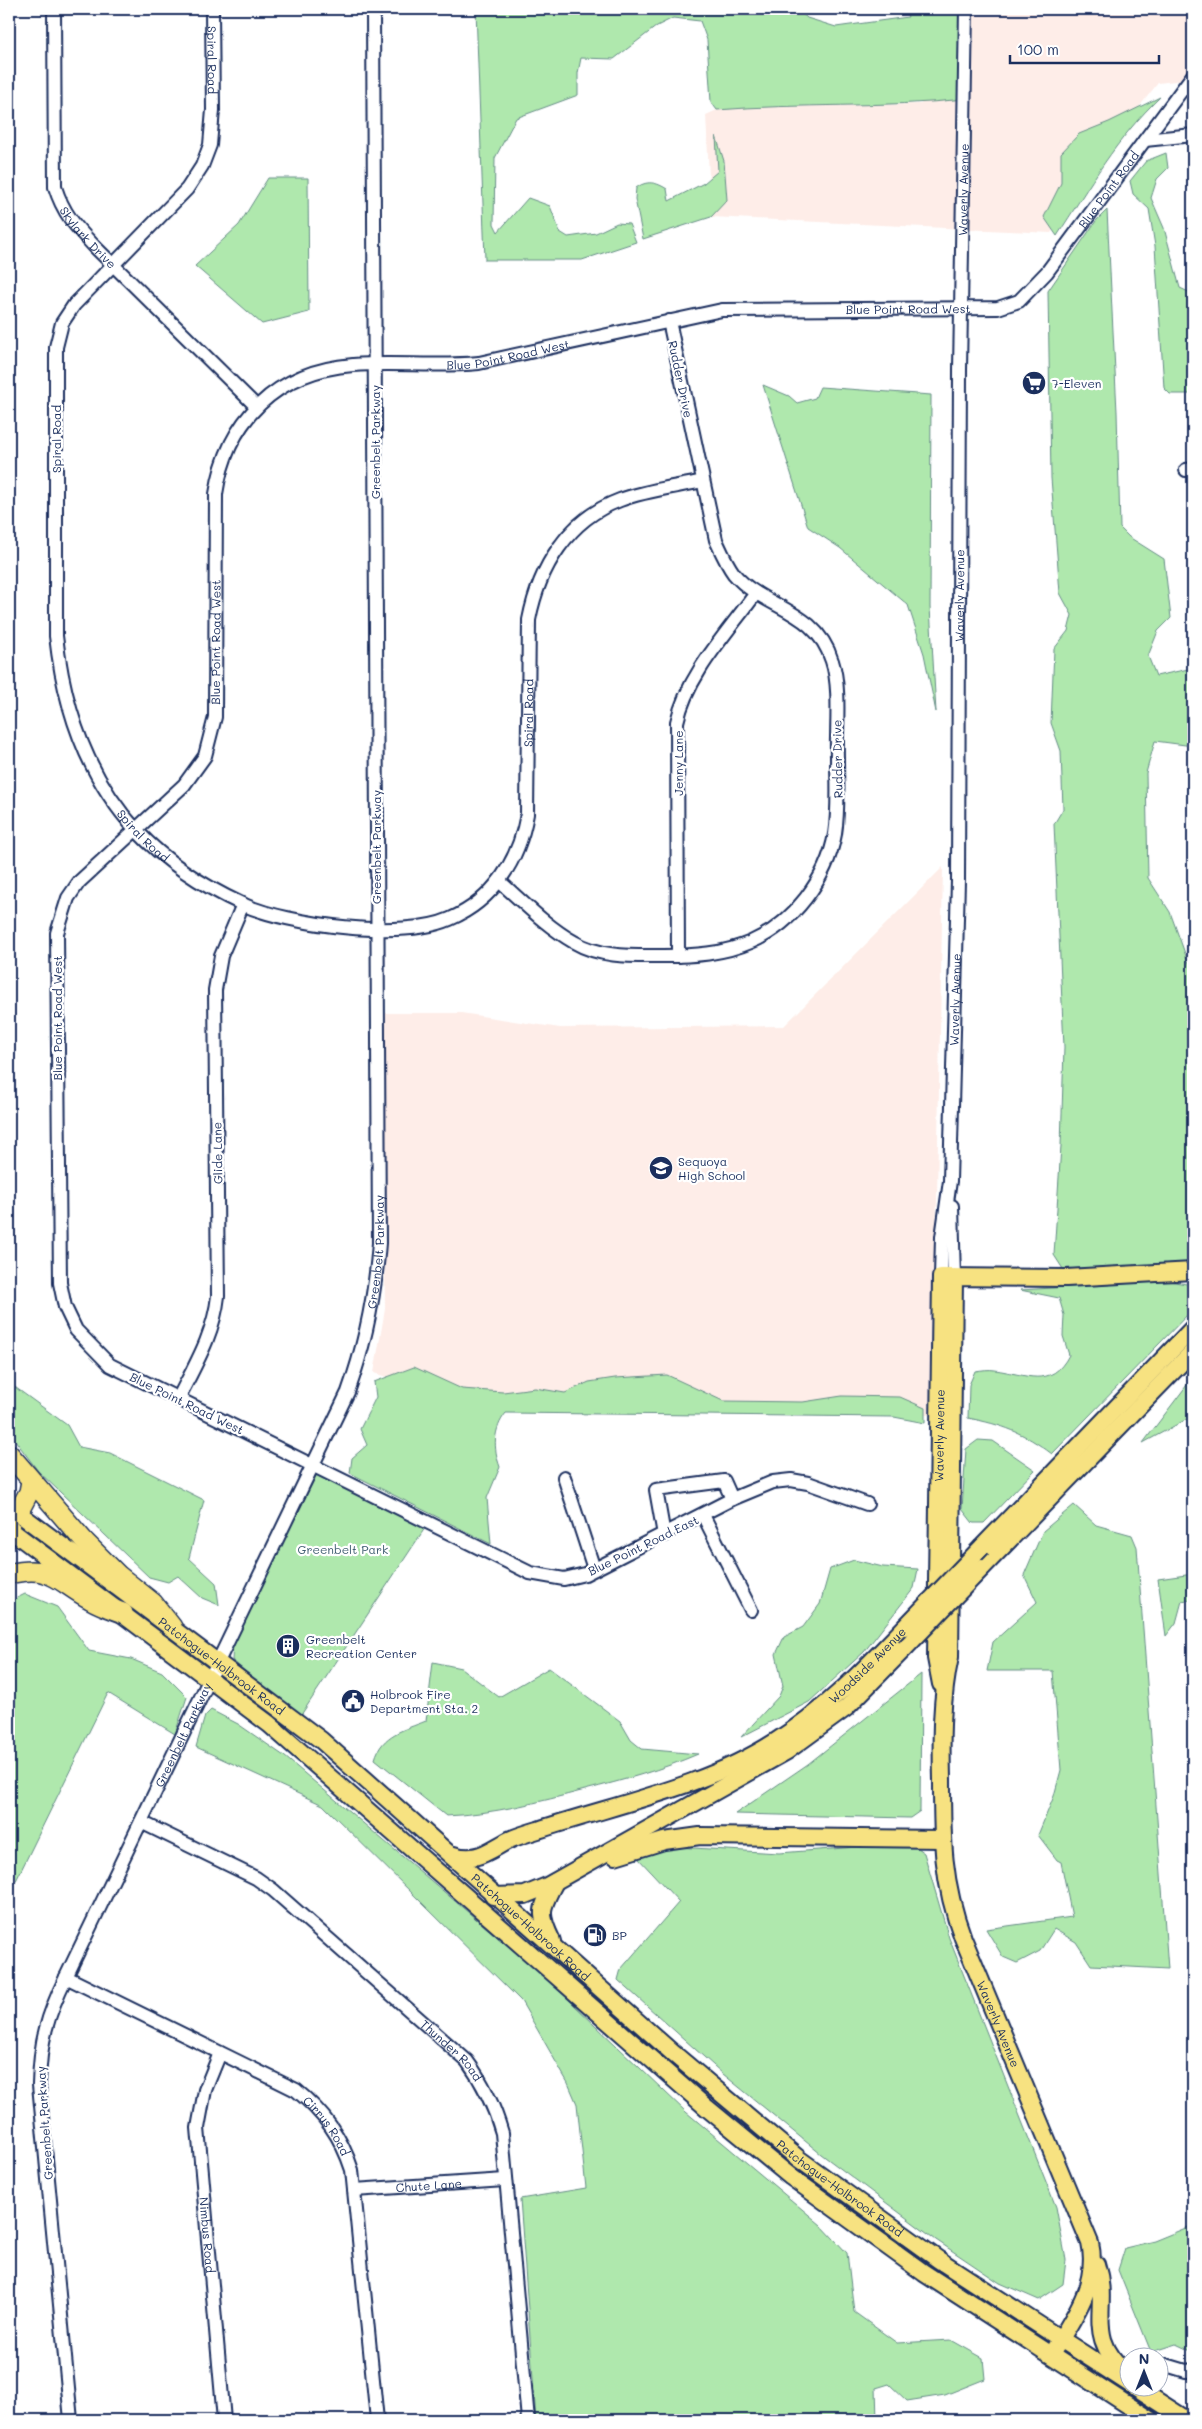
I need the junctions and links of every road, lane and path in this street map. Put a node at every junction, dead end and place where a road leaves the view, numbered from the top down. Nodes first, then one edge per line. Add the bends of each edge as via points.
1 (54, 9) edge
2 (212, 9) edge
3 (373, 9) edge
4 (966, 9) edge
5 (1193, 75) edge
6 (1193, 135) edge
7 (1145, 140) junction
8 (111, 264) junction
9 (1019, 300) joint
10 (961, 308) junction
11 (669, 321) junction
12 (374, 364) junction
13 (256, 406) junction
14 (703, 482) junction
15 (756, 593) junction
16 (136, 830) junction
17 (499, 881) junction
18 (244, 904) junction
19 (376, 928) junction
20 (678, 956) junction
21 (1193, 1271) edge
22 (947, 1277) junction
23 (1193, 1328) edge
24 (1193, 1351) edge
25 (178, 1399) junction
26 (9, 1454) edge
27 (314, 1464) junction
28 (1068, 1468) junction
29 (564, 1477) dead end
30 (31, 1481) junction
31 (1052, 1485) junction
32 (732, 1499) junction
33 (867, 1504) dead end
34 (703, 1515) junction
35 (11, 1522) edge
36 (664, 1534) junction
37 (594, 1569) junction
38 (9, 1574) edge
39 (751, 1610) dead end
40 (122, 1613) junction
41 (172, 1627) junction
42 (218, 1662) junction
43 (209, 1679) junction
44 (141, 1822) junction
45 (942, 1839) junction
46 (449, 1853) junction
47 (577, 1868) junction
48 (555, 1882) junction
49 (450, 1883) junction
50 (498, 1896) junction
51 (555, 1947) junction
52 (66, 1977) junction
53 (220, 2052) junction
54 (505, 2180) junction
55 (354, 2190) junction
56 (1092, 2250) junction
57 (1060, 2340) junction
58 (1050, 2356) junction
59 (1170, 2366) edge
60 (1120, 2368) edge
61 (1193, 2370) edge
62 (1120, 2378) edge
63 (1149, 2396) edge
64 (1151, 2396) edge
65 (1155, 2400) junction
66 (71, 2420) edge
67 (224, 2420) edge
68 (376, 2420) edge
69 (528, 2420) edge
70 (1151, 2420) edge
71 (1186, 2420) edge

1 - 8 street, Skylark Drive via 55,187 61,206 73,223
2 - 8 street, Spiral Road via 213,110 210,145 202,166 187,189
3 - 12 street, Greenbelt Parkway
4 - 10 street, Waverly Avenue
5 - 7 street, Blue Point Road
6 - 7 street
7 - 9 street, Blue Point Road via 1047,272
8 - 13 street, Skylark Drive
8 - 16 street, Spiral Road via 62,323 56,347 56,636 67,707 83,749
9 - 10 street, Blue Point Road West via 998,308
10 - 11 street, Blue Point Road West via 722,310
10 - 22 street, Waverly Avenue via 958,836 950,1182 954,1235
11 - 12 street, Blue Point Road West via 479,363
11 - 14 street, Rudder Drive
12 - 13 street, Blue Point Road West via 311,374 283,386
12 - 19 street, Greenbelt Parkway
13 - 16 street, Blue Point Road West via 228,450 219,472 216,494 215,717 211,738 205,756 184,785
14 - 15 street, Rudder Drive via 716,540 724,558 735,574
14 - 17 street, Spiral Road via 620,500 592,515 572,531 546,565 534,593 529,620 527,814 513,860
15 - 20 street, Jenny Lane via 690,685 682,703 678,722
15 - 20 street, Rudder Drive via 797,614 811,627 832,660 836,682 835,834 816,884 800,905 774,928 752,942 732,949
16 - 18 street, Spiral Road via 183,872
16 - 25 street, Blue Point Road West via 79,882 68,898 57,933 60,1283 65,1307 76,1330 93,1349 110,1365
17 - 19 street, Spiral Road via 482,898 450,919 414,926
17 - 20 street, Rudder Drive via 574,943 610,954
18 - 19 street, Spiral Road via 311,924
18 - 25 street, Glide Lane via 221,956 215,990 216,1313 209,1336
19 - 27 street, Greenbelt Parkway via 379,1243 376,1280 371,1318 358,1366
21 - 22 main road via 1066,1278
22 - 45 main road, Waverly Avenue via 950,1657 943,1691
23 - 28 main road, Woodside Avenue
24 - 28 main road, Woodside Avenue
25 - 27 street, Blue Point Road West
26 - 30 highway
27 - 37 street, Blue Point Road East via 530,1573 564,1579
27 - 42 street, Greenbelt Parkway
28 - 31 main road, Woodside Avenue
29 - 37 street
30 - 35 highway via 29,1492
30 - 41 highway via 84,1542 153,1603
31 - 46 main road, Woodside Avenue, bridge via 982,1547 832,1701 774,1743 742,1761 675,1787 521,1836 482,1856 469,1858
31 - 47 main road, Woodside Avenue, bridge via 982,1568 846,1708 787,1751
32 - 33 street, Blue Point Road East via 773,1482 791,1480
32 - 34 street, Blue Point Road East
32 - 36 street via 724,1481 656,1490
34 - 36 street, Blue Point Road East
34 - 39 street
35 - 40 main road, Patchogue-Holbrook Road
35 - 41 main road, Patchogue-Holbrook Road
36 - 37 street, Blue Point Road East
38 - 40 highway via 29,1570 48,1573 90,1599
40 - 43 main road, Patchogue-Holbrook Road
41 - 42 main road, Patchogue-Holbrook Road
42 - 43 street, Greenbelt Parkway
42 - 46 main road, Patchogue-Holbrook Road via 321,1740
43 - 44 street, Greenbelt Parkway
43 - 49 main road, Patchogue-Holbrook Road via 305,1754
44 - 52 street, Greenbelt Parkway
44 - 54 street, Thunder Road via 256,1878 273,1890 467,2061 483,2083 498,2118
45 - 47 main road via 700,1836 646,1845
45 - 56 main road, Waverly Avenue via 947,1885 956,1918
46 - 50 main road, Patchogue-Holbrook Road
47 - 48 main road, Woodside Avenue
48 - 50 main road, Woodside Avenue via 525,1895
48 - 51 main road via 542,1912 542,1920
49 - 50 main road
49 - 58 main road, Patchogue-Holbrook Road via 707,2108 791,2177 917,2268
50 - 51 main road, Patchogue-Holbrook Road
51 - 57 main road, Patchogue-Holbrook Road via 715,2090 799,2159 886,2224
52 - 53 street, Cirrus Road
52 - 66 street, Greenbelt Parkway via 44,2032 39,2085
53 - 55 street, Cirrus Road via 296,2090 314,2104 336,2132 345,2150
53 - 67 street, Nimbus Road via 205,2090 198,2128
54 - 55 street, Chute Lane
54 - 69 street, Thunder Road
55 - 68 street, Cirrus Road
56 - 57 main road, Waverly Avenue via 1087,2291
56 - 60 main road via 1101,2278 1099,2318 1103,2341
57 - 58 main road, Waverly Avenue
57 - 62 main road
58 - 70 main road
59 - 61 street
63 - 65 main road
64 - 65 main road
65 - 71 main road

